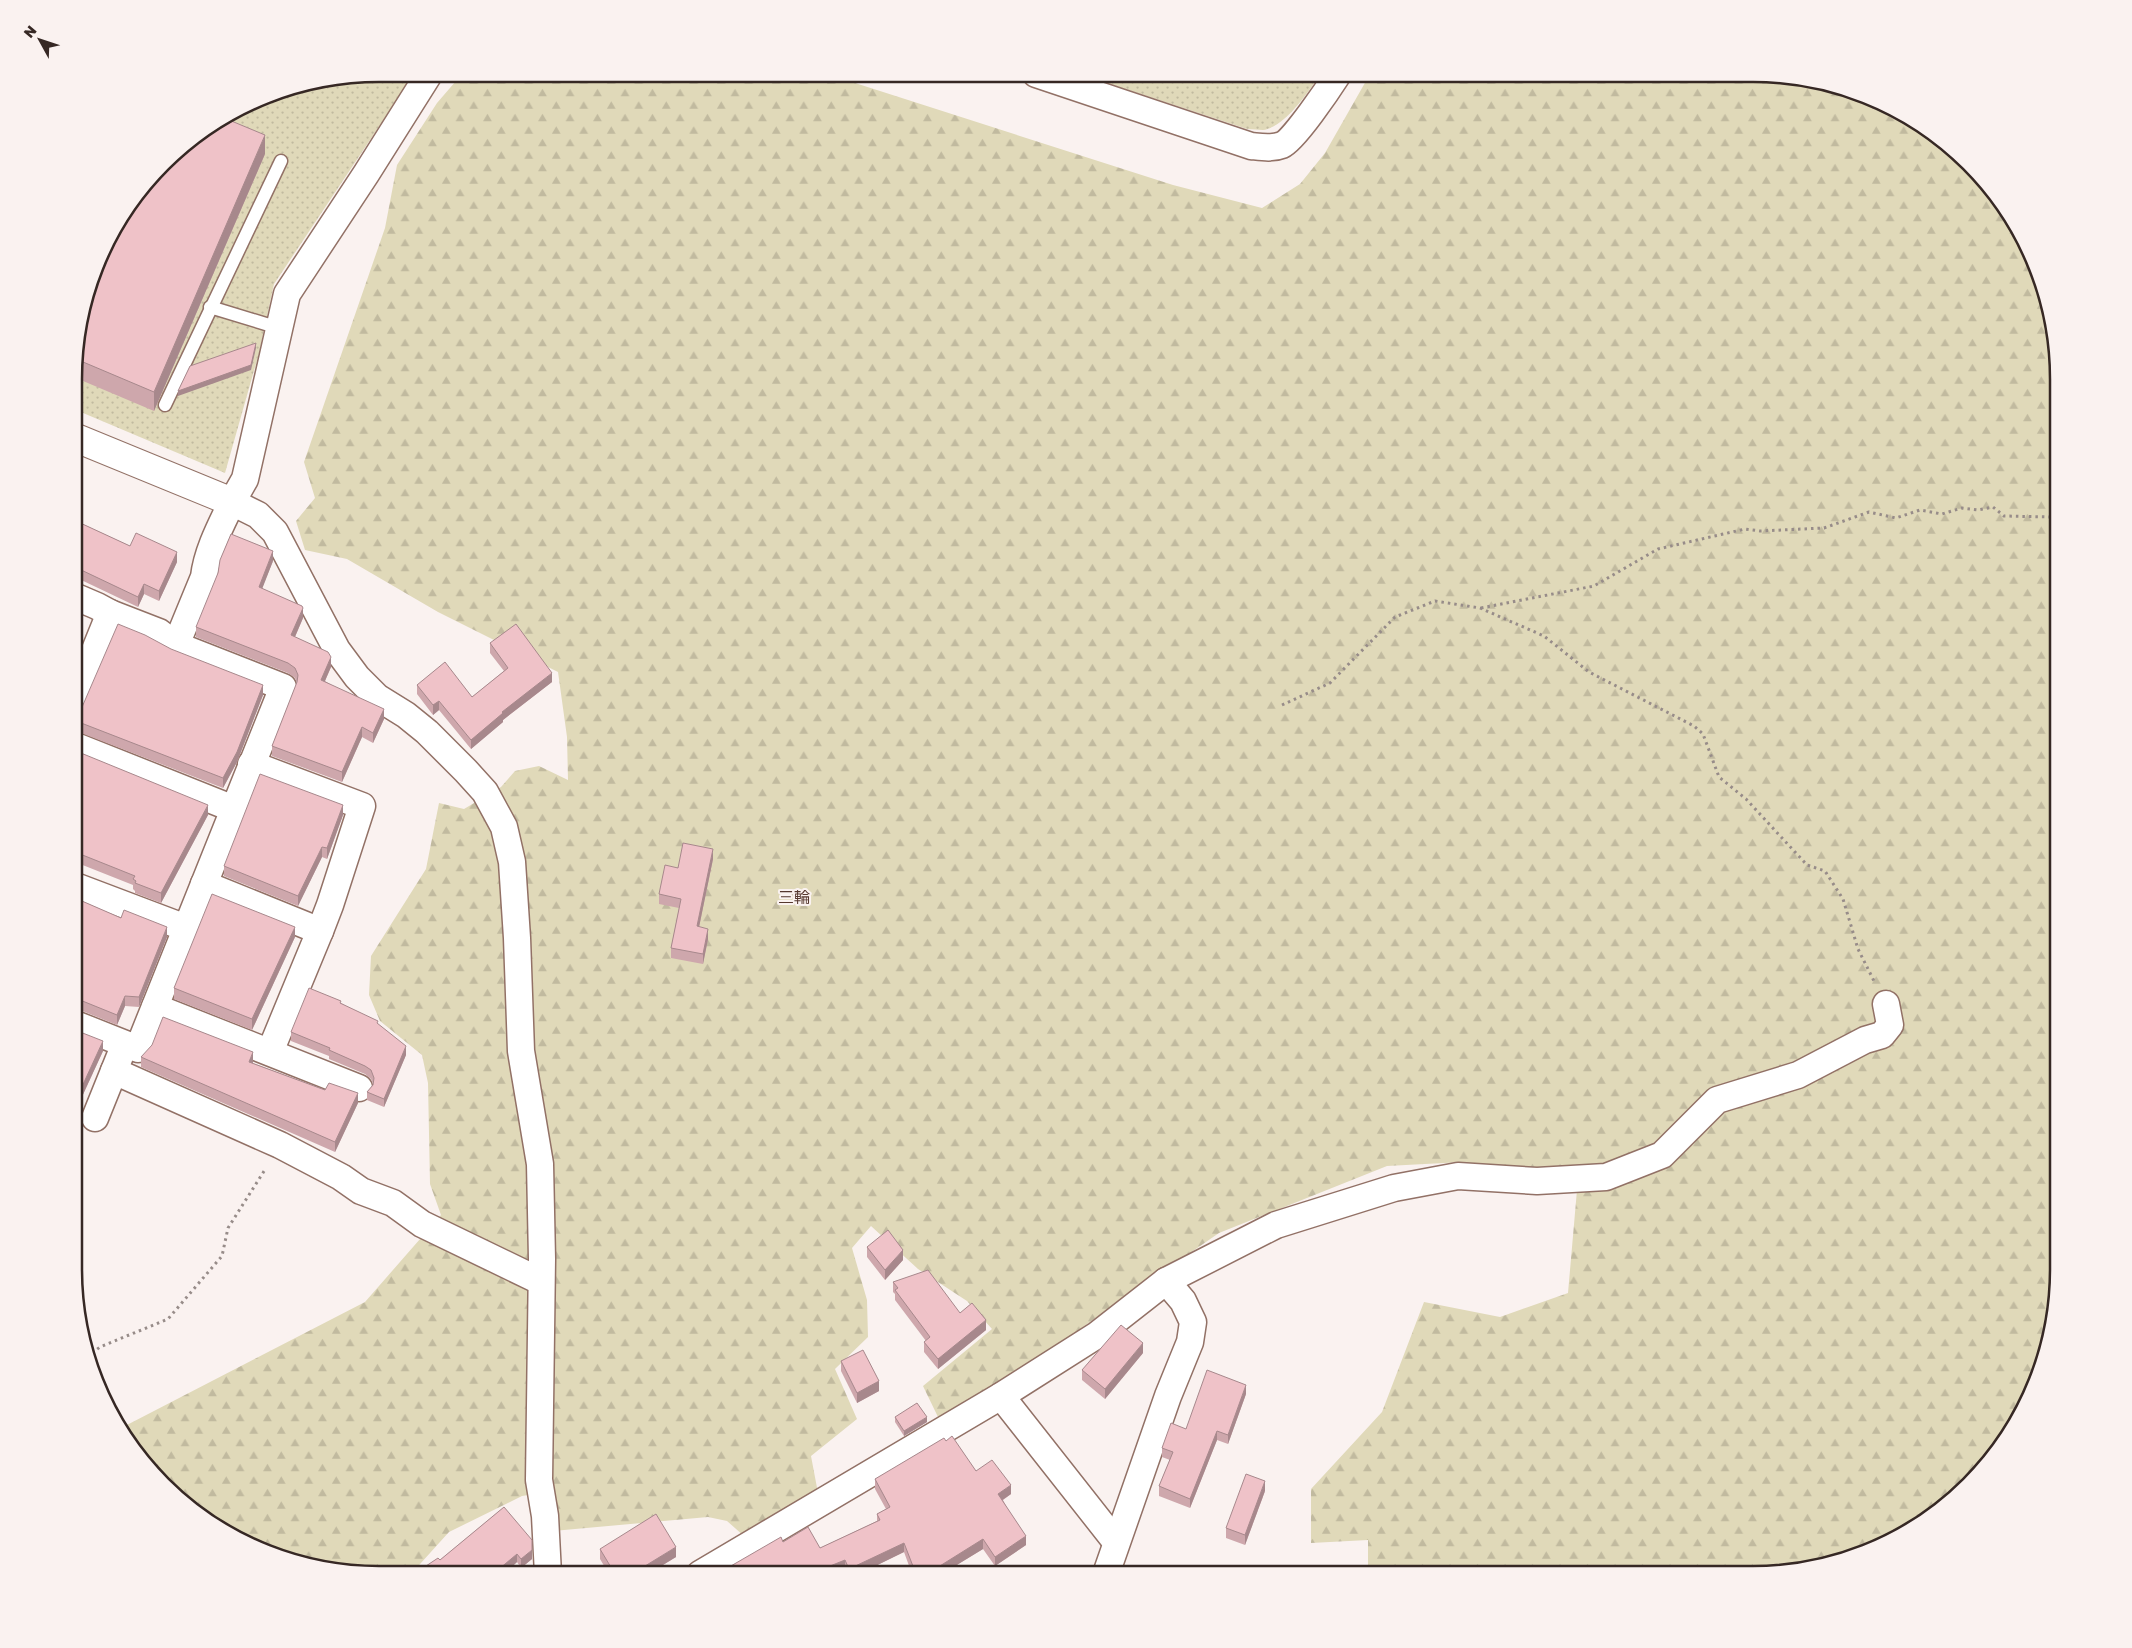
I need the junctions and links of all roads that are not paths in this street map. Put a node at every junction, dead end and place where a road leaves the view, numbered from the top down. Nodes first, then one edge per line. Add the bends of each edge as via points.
1 (424, 82) edge
2 (1060, 82) edge
3 (1332, 82) edge
4 (281, 161) dead end
5 (210, 307) junction
6 (279, 328) junction
7 (166, 405) dead end
8 (82, 440) edge
9 (232, 502) junction
10 (82, 600) edge
11 (110, 614) junction
12 (176, 645) junction
13 (82, 682) edge
14 (82, 748) edge
15 (252, 764) junction
16 (234, 809) junction
17 (204, 884) junction
18 (82, 889) edge
19 (186, 928) junction
20 (320, 931) junction
21 (1886, 1004) road end
22 (155, 1007) junction
23 (82, 1027) edge
24 (125, 1044) junction
25 (270, 1052) junction
26 (114, 1071) junction
27 (359, 1088) dead end
28 (95, 1118) dead end
29 (1213, 1257) junction
30 (540, 1281) junction
31 (1166, 1281) junction
32 (1193, 1322) junction
33 (1001, 1396) junction
34 (1116, 1542) junction
35 (548, 1566) edge
36 (714, 1566) edge
37 (1108, 1566) edge

1 - 6 street via 287,294
2 - 3 street via 1251,146 1267,148 1283,145
4 - 5 lane
5 - 6 lane
5 - 7 lane
6 - 9 street via 246,479
8 - 9 street
9 - 12 street
9 - 30 street via 258,515 275,532 338,650 357,677 377,697 427,732 460,764 484,792 504,827 512,872 517,938 520,1050 540,1164
10 - 11 street
11 - 12 street via 159,632
11 - 13 street
12 - 15 street via 283,687
14 - 16 street
15 - 16 street
15 - 20 street via 362,806
16 - 17 street
17 - 19 street
17 - 20 street
18 - 19 street
19 - 22 street
20 - 25 street
21 - 29 street via 1890,1025 1882,1034 1798,1075 1717,1100 1662,1155 1606,1177 1537,1181 1458,1176 1403,1186 1276,1225
22 - 24 street via 138,1049
22 - 25 street
23 - 24 street
24 - 26 street
25 - 27 street
26 - 28 street
26 - 30 street via 280,1145 361,1190 393,1203 422,1224
29 - 31 street
29 - 32 street via 1196,1289
30 - 35 street via 539,1480
31 - 32 street via 1183,1301
31 - 33 street via 1097,1335
32 - 34 street via 1190,1342
33 - 34 street
33 - 36 street
34 - 37 street

